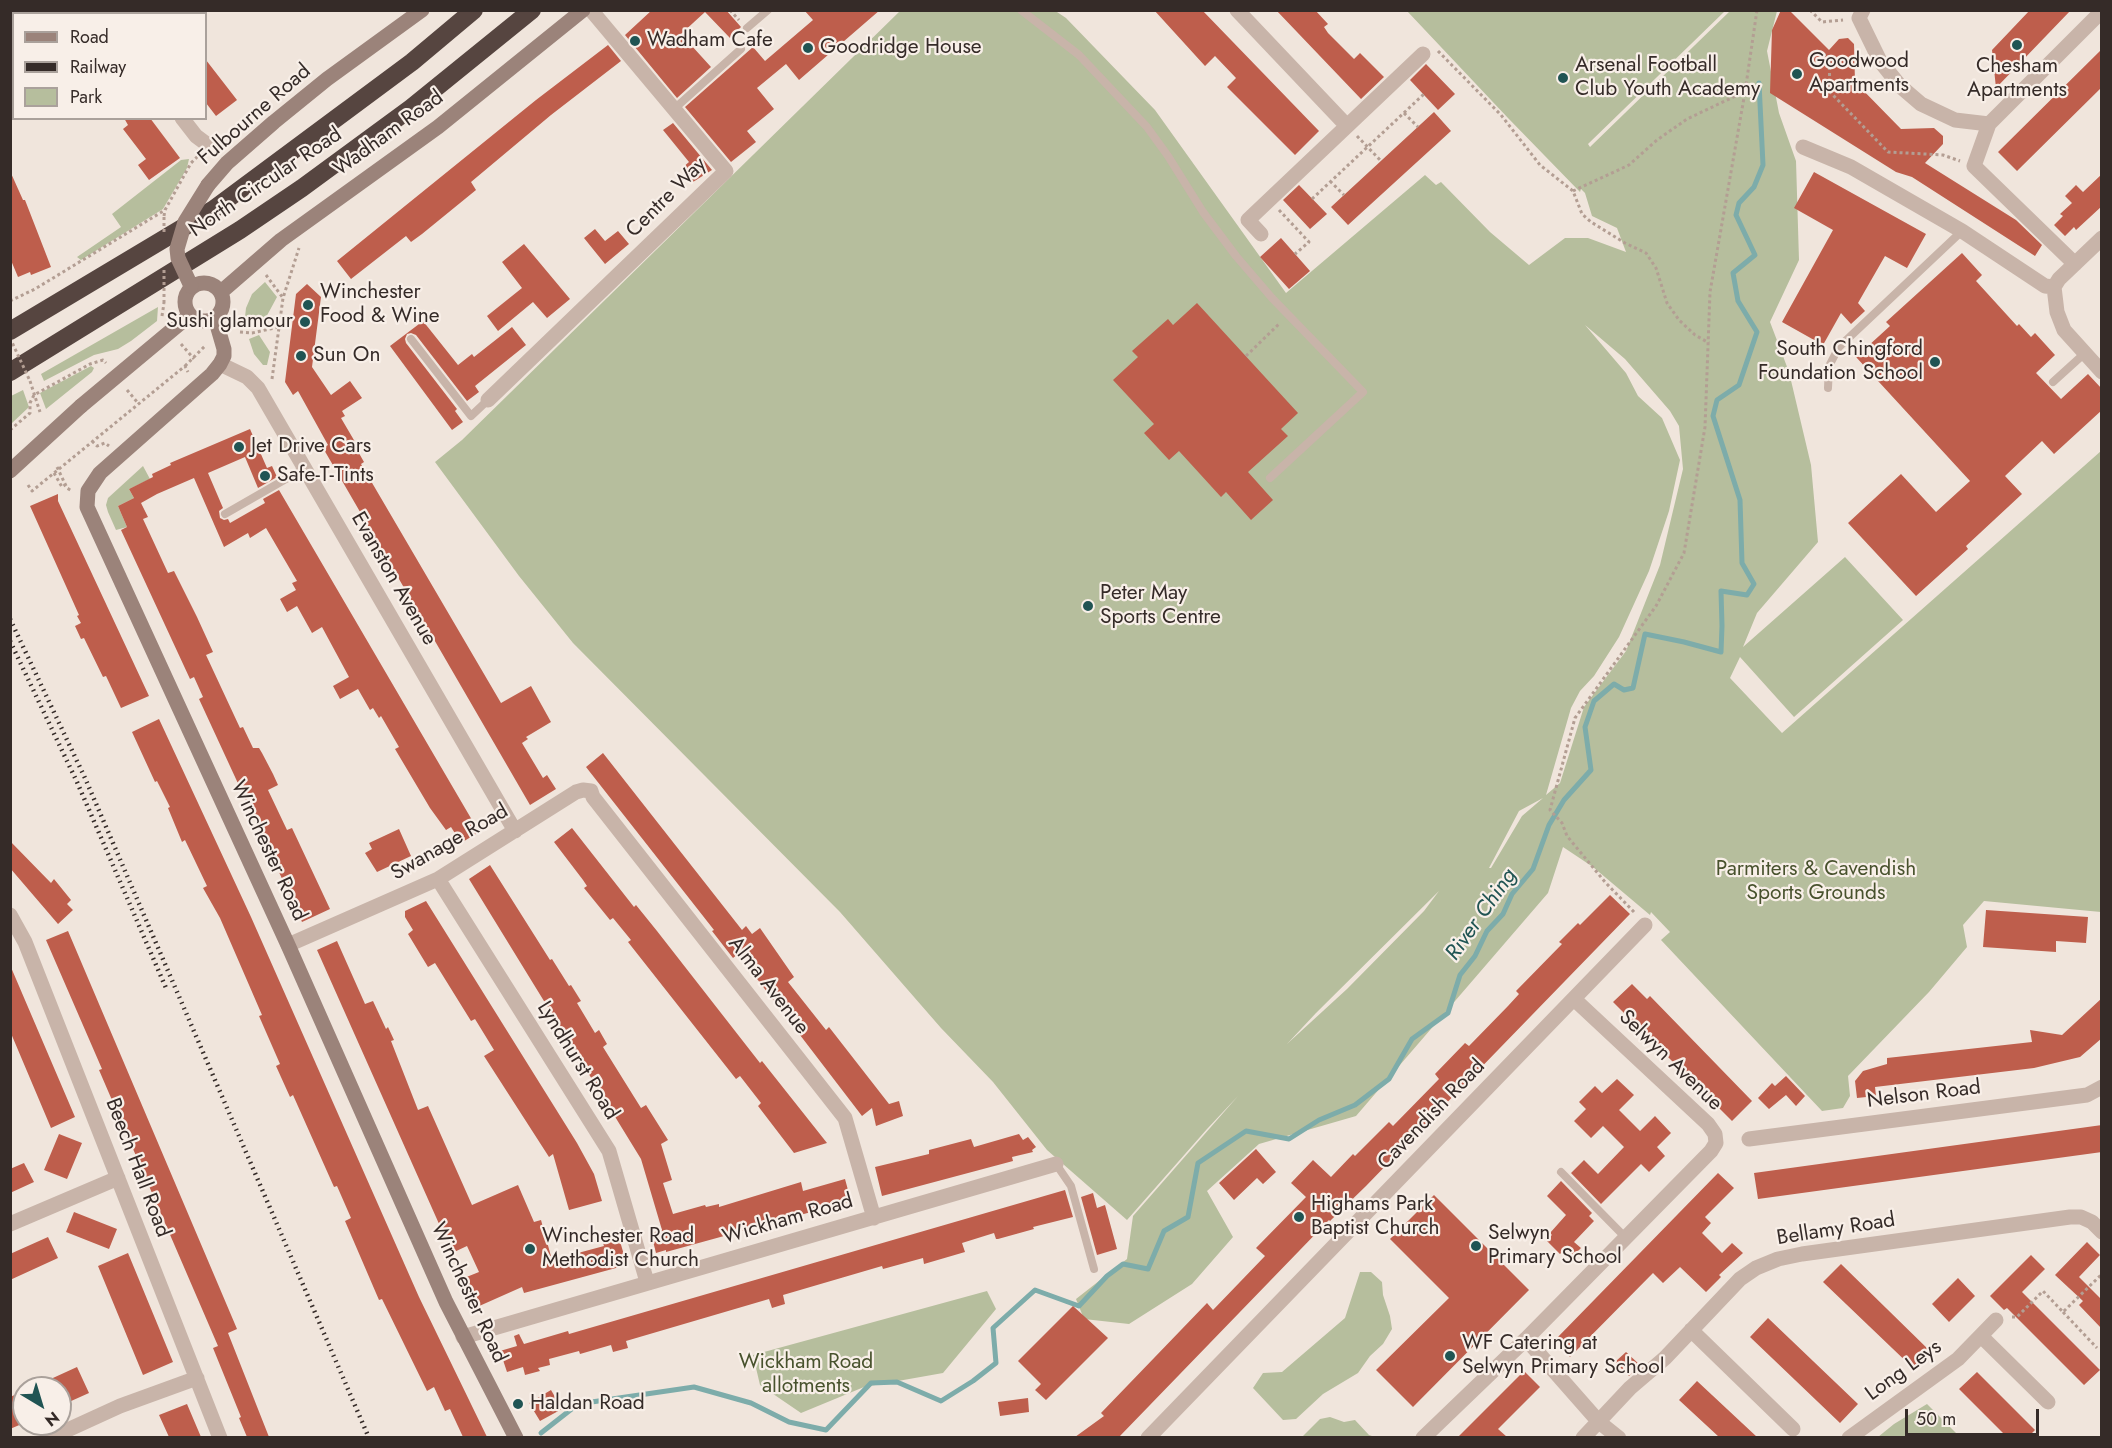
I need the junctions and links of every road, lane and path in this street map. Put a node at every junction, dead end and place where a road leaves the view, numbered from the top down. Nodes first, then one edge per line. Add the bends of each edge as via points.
1 (422, 10) edge
2 (474, 10) edge
3 (532, 10) edge
4 (583, 10) edge
5 (591, 10) edge
6 (768, 10) edge
7 (1021, 10) edge
8 (1237, 10) edge
9 (1757, 10) edge
10 (1810, 10) edge
11 (2102, 11) edge
12 (1861, 14) edge
13 (747, 28) dead end
14 (741, 49) dead end
15 (1423, 54) joint
16 (1823, 55) dead end
17 (1745, 92) junction
18 (1424, 94) dead end
19 (675, 109) junction
20 (1404, 113) junction
21 (184, 120) edge
22 (1989, 124) junction
23 (1347, 126) junction
24 (1418, 127) dead end
25 (208, 145) joint
26 (1367, 147) junction
27 (1803, 147) dead end
28 (1381, 161) dead end
29 (1974, 166) junction
30 (1330, 181) junction
31 (1573, 191) junction
32 (1344, 195) dead end
33 (1312, 199) dead end
34 (1269, 200) junction
35 (165, 210) junction
36 (164, 216) dead end
37 (309, 218) junction
38 (1962, 231) junction
39 (1261, 234) dead end
40 (2102, 238) edge
41 (1295, 255) dead end
42 (2075, 264) junction
43 (263, 272) dead end
44 (2056, 283) junction
45 (192, 287) junction
46 (221, 292) junction
47 (283, 298) junction
48 (10, 301) edge
49 (190, 315) junction
50 (1288, 316) junction
51 (215, 318) junction
52 (279, 327) junction
53 (10, 331) edge
54 (240, 332) dead end
55 (10, 338) edge
56 (411, 339) dead end
57 (177, 340) dead end
58 (207, 344) dead end
59 (1709, 344) junction
60 (2085, 353) junction
61 (1245, 356) dead end
62 (194, 359) junction
63 (220, 364) junction
64 (108, 367) dead end
65 (10, 372) edge
66 (2102, 372) edge
67 (2053, 382) dead end
68 (123, 384) dead end
69 (1828, 388) dead end
70 (34, 395) junction
71 (488, 400) joint
72 (138, 403) junction
73 (269, 405) junction
74 (39, 412) dead end
75 (10, 430) edge
76 (57, 468) junction
77 (305, 468) junction
78 (10, 471) edge
79 (54, 473) junction
80 (1270, 478) dead end
81 (65, 485) junction
82 (28, 486) dead end
83 (87, 500) junction
84 (225, 514) dead end
85 (593, 797) joint
86 (515, 831) junction
87 (438, 879) junction
88 (10, 915) edge
89 (1646, 925) joint
90 (288, 945) junction
91 (1574, 999) junction
92 (2102, 1087) edge
93 (1749, 1138) dead end
94 (1056, 1164) joint
95 (1561, 1172) dead end
96 (118, 1178) junction
97 (874, 1218) junction
98 (10, 1224) edge
99 (2102, 1232) edge
100 (1625, 1237) junction
101 (1094, 1269) dead end
102 (2102, 1274) edge
103 (647, 1282) junction
104 (2063, 1312) junction
105 (1996, 1320) joint
106 (1690, 1330) junction
107 (1981, 1336) junction
108 (463, 1337) junction
109 (1526, 1339) junction
110 (2097, 1348) dead end
111 (197, 1378) junction
112 (2048, 1402) dead end
113 (1599, 1422) junction
114 (1793, 1429) dead end
115 (50, 1437) edge
116 (220, 1437) edge
117 (516, 1437) edge
118 (1148, 1437) edge
119 (1423, 1437) edge
120 (1583, 1437) edge
121 (1619, 1437) edge
122 (1849, 1437) edge

1 - 45 main road, Fulbourne Road, bridge via 274,122 208,185 185,222 177,249
2 - 53 highway, North Circular Road via 412,62 214,209
3 - 65 highway, North Circular Road via 411,108 302,189
4 - 37 main road, Wadham Road via 438,127
5 - 19 street, Centre Way
6 - 13 lane
7 - 50 lane via 1079,55 1147,128 1203,212
8 - 23 street
9 - 17 path
10 - 12 path via 1822,22
11 - 22 street
12 - 22 street via 1880,61 1900,86 1921,104 1955,120
14 - 19 lane
15 - 23 street
15 - 31 path via 1435,48 1446,57 1501,115 1540,165
16 - 29 path via 1828,55 1830,92 1888,152 1943,155
17 - 31 path via 1688,119 1629,165
17 - 59 path via 1710,292
18 - 20 path
19 - 71 street, Centre Way via 726,171
20 - 24 path
20 - 26 path
21 - 25 street
22 - 29 street
23 - 26 path
23 - 34 street
25 - 35 path via 191,163
26 - 28 path
26 - 30 path
27 - 38 street via 1851,167
29 - 42 street
30 - 32 path
30 - 33 path
31 - 59 path via 1582,214 1591,222 1646,253 1656,268 1667,303 1679,320
34 - 39 street via 1248,220
34 - 41 path via 1309,242
35 - 36 path
35 - 48 path
37 - 46 main road, Wadham Road
37 - 47 path
38 - 44 street via 2045,286
38 - 69 lane via 1839,347 1829,366
40 - 42 street
42 - 44 street
43 - 47 path
44 - 60 street via 2057,312 2064,330
45 - 46 main road via 208,284
45 - 49 main road via 186,301
46 - 51 main road via 223,303
47 - 52 path
49 - 51 main road via 205,321
49 - 78 main road, bridge
50 - 61 path
50 - 80 lane via 1363,392
51 - 63 main road via 224,349
52 - 54 path
52 - 73 path
55 - 70 path, bridge
56 - 71 lane via 471,416
57 - 62 path
58 - 62 path
59 - 89 path via 1706,427 1684,553 1656,606 1575,718 1550,810 1567,836
60 - 66 street
60 - 67 lane
62 - 72 path
63 - 73 street, Evanston Avenue via 247,377
63 - 83 main road via 110,461 92,483
64 - 70 path via 103,360 90,364
68 - 72 path
70 - 74 path
70 - 75 path via 30,413
72 - 76 path
73 - 77 street, Evanston Avenue
76 - 79 path
76 - 81 path
77 - 84 lane
77 - 86 street, Evanston Avenue
79 - 81 path via 62,487
79 - 82 path via 32,491
81 - 83 path
83 - 90 main road, Winchester Road via 90,519
85 - 86 street, Swanage Road via 591,791 576,792
85 - 97 street, Alma Avenue via 845,1118
86 - 87 street, Swanage Road
87 - 90 street, Swanage Road
87 - 103 street, Lyndhurst Road via 609,1151
88 - 96 street, Beech Hall Road via 25,942
89 - 91 street, Cavendish Road
90 - 108 main road, Winchester Road
91 - 100 street, Selwyn Avenue via 1715,1134 1716,1143 1711,1151
91 - 118 street, Cavendish Road
92 - 93 street, Nelson Road via 2087,1095
94 - 97 street, Wickham Road
94 - 101 lane via 1071,1186
95 - 100 lane
96 - 98 street
96 - 111 street, Beech Hall Road
97 - 103 street, Wickham Road
99 - 106 street, Bellamy Road via 2092,1222 2070,1217 1778,1259 1740,1279
100 - 109 street, Selwyn Avenue
102 - 104 path
103 - 108 street, Wickham Road
104 - 105 path via 2043,1291 2016,1317
104 - 110 path
105 - 107 street, Long Leys
106 - 113 street, Bellamy Road
106 - 114 street
107 - 112 street
107 - 122 street, Long Leys via 1932,1379
108 - 117 main road, Winchester Road
109 - 113 street
109 - 119 street, Selwyn Avenue
111 - 115 street
111 - 116 street, Beech Hall Road
113 - 120 street, Bellamy Road
113 - 121 street

